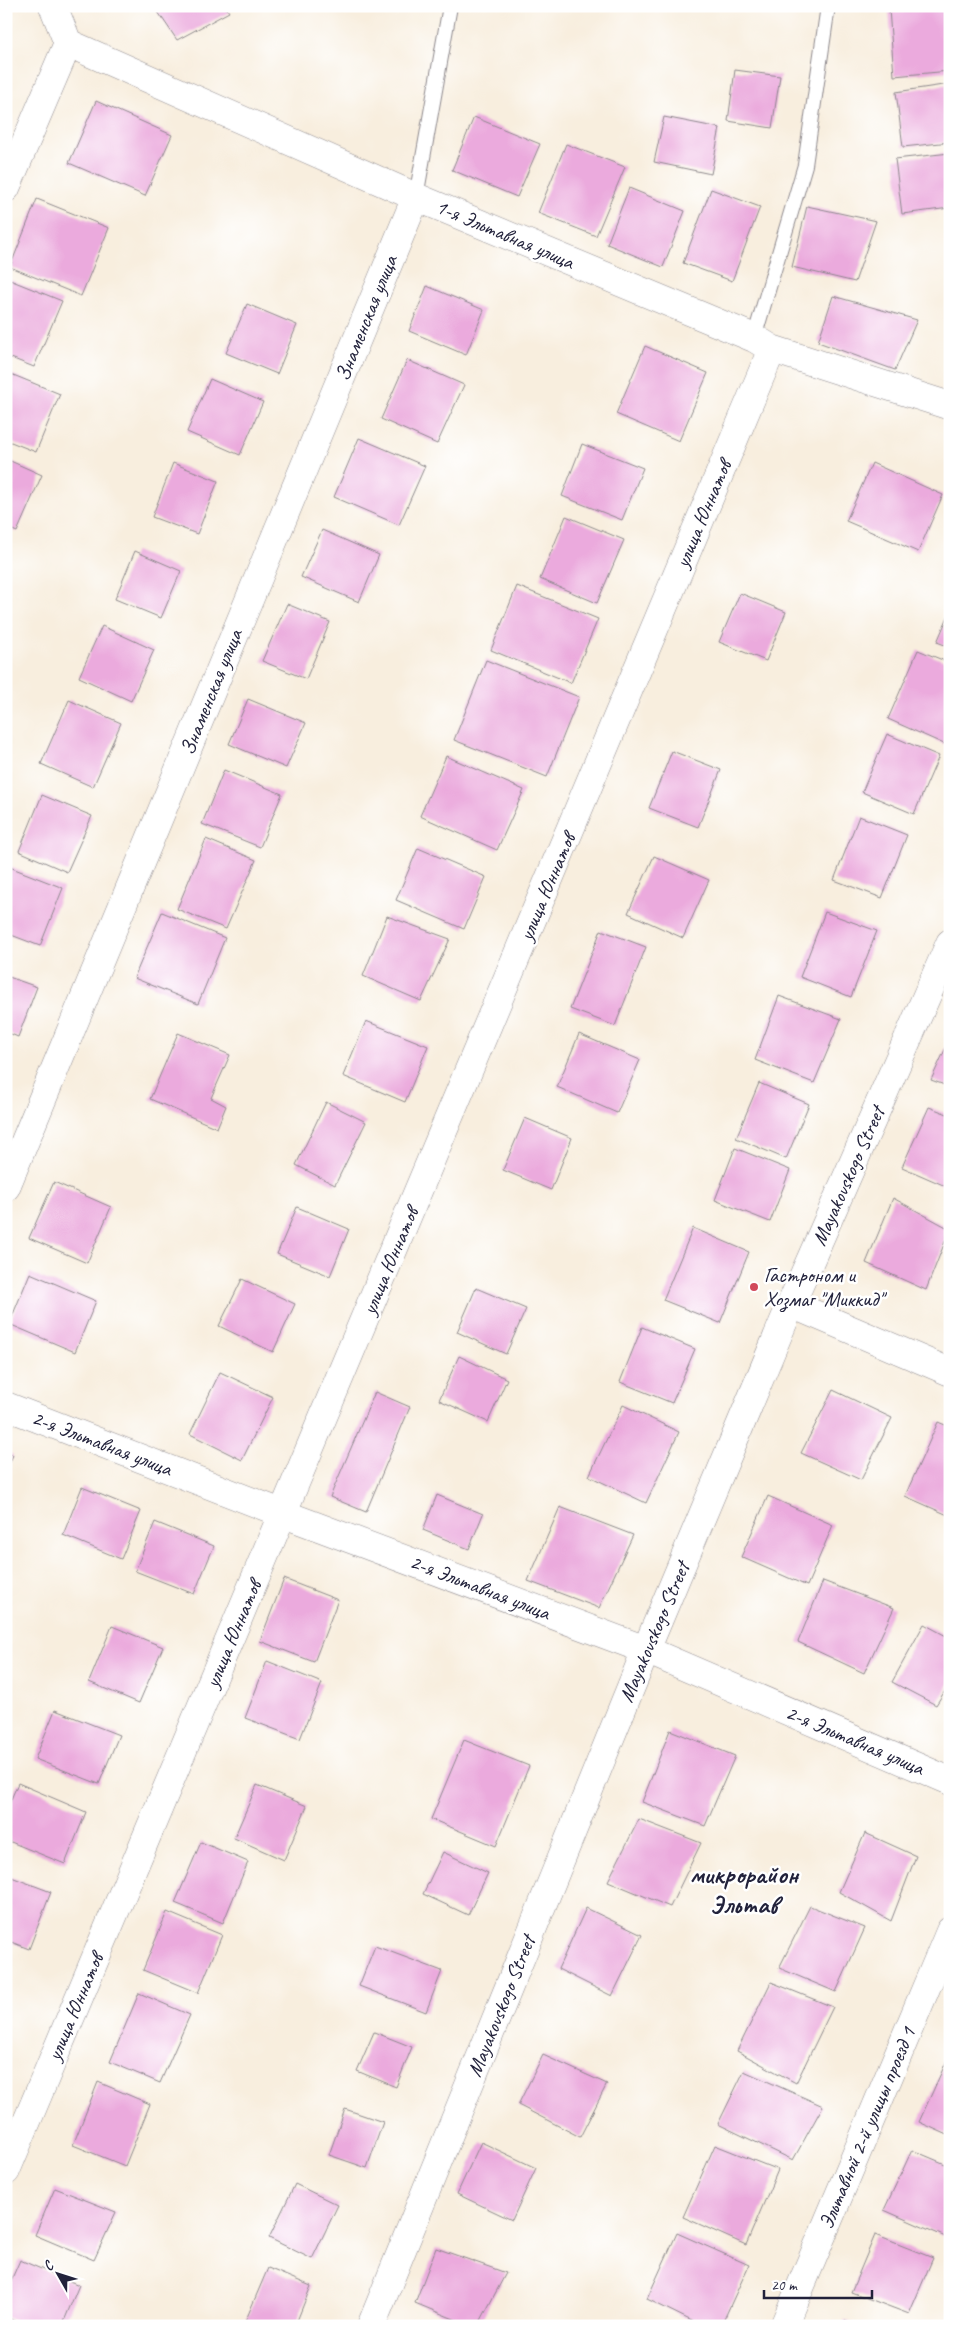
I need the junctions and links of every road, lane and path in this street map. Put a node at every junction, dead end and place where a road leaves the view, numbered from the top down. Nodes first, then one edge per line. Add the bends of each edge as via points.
1 (53, 6) edge
2 (450, 6) edge
3 (828, 6) edge
4 (68, 43) junction
5 (6, 188) edge
6 (416, 197) junction
7 (763, 344) junction
8 (950, 406) edge
9 (950, 942) edge
10 (6, 1187) edge
11 (791, 1304) junction
12 (950, 1372) edge
13 (6, 1406) edge
14 (284, 1514) junction
15 (646, 1650) junction
16 (950, 1780) edge
17 (950, 1931) edge
18 (6, 2171) edge
19 (371, 2326) edge
20 (784, 2326) edge

1 - 4 street
2 - 6 lane
3 - 7 lane via 805,165
4 - 5 street
4 - 6 street, 1-я Эльтавная улица
6 - 7 street, 1-я Эльтавная улица
6 - 10 street, Знаменская улица
7 - 8 street, 1-я Эльтавная улица
7 - 14 street, улица Юннатов
9 - 11 street, Mayakovskogo Street
11 - 12 street
11 - 15 street, Mayakovskogo Street
13 - 14 street, 2-я Эльтавная улица
14 - 15 street, 2-я Эльтавная улица
14 - 18 street, улица Юннатов
15 - 16 street, 2-я Эльтавная улица
15 - 19 street, Mayakovskogo Street
17 - 20 street, Эльтавной 2-й улицы проезд 1

